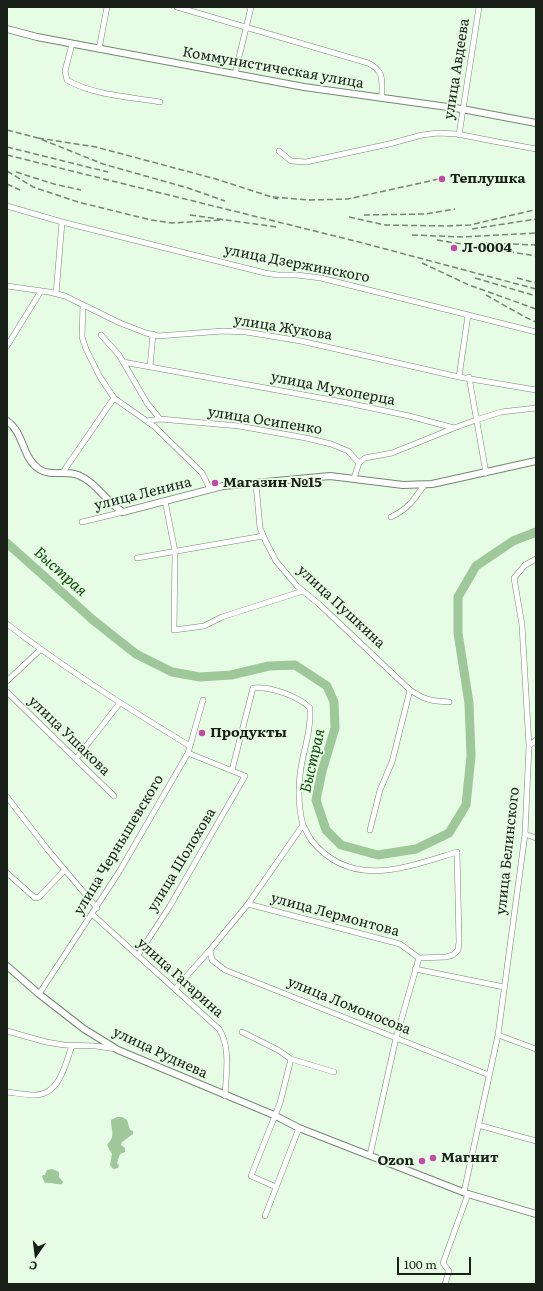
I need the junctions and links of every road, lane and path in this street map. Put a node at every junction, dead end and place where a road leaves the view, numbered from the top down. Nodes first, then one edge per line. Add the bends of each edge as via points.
1 (107, 7) edge
2 (177, 7) edge
3 (251, 7) edge
4 (479, 7) edge
5 (246, 27) junction
6 (7, 29) edge
7 (72, 44) junction
8 (99, 49) junction
9 (235, 74) junction
10 (382, 98) junction
11 (160, 102) dead end
12 (463, 109) junction
13 (536, 123) edge
14 (459, 135) junction
15 (536, 150) edge
16 (279, 151) dead end
17 (7, 206) edge
18 (62, 222) junction
19 (7, 286) edge
20 (41, 291) junction
21 (56, 294) junction
22 (83, 305) junction
23 (468, 315) junction
24 (536, 332) edge
25 (153, 334) junction
26 (101, 335) dead end
27 (7, 346) edge
28 (124, 362) junction
29 (150, 367) junction
30 (459, 376) junction
31 (469, 377) junction
32 (536, 390) edge
33 (114, 398) junction
34 (536, 408) edge
35 (160, 419) junction
36 (476, 420) junction
37 (7, 421) edge
38 (147, 421) junction
39 (454, 428) junction
40 (536, 461) edge
41 (359, 463) junction
42 (63, 472) junction
43 (486, 473) junction
44 (354, 478) junction
45 (256, 484) junction
46 (424, 485) junction
47 (210, 489) junction
48 (165, 501) junction
49 (123, 512) junction
50 (392, 516) dead end
51 (82, 522) dead end
52 (263, 536) junction
53 (175, 551) junction
54 (138, 558) dead end
55 (536, 559) edge
56 (303, 591) junction
57 (7, 624) edge
58 (40, 650) junction
59 (7, 681) edge
60 (410, 690) junction
61 (7, 692) edge
62 (202, 700) dead end
63 (448, 702) dead end
64 (119, 704) junction
65 (536, 740) edge
66 (190, 746) junction
67 (529, 746) junction
68 (188, 753) junction
69 (76, 759) junction
70 (232, 770) junction
71 (114, 796) dead end
72 (7, 797) edge
73 (303, 825) junction
74 (370, 830) dead end
75 (525, 834) junction
76 (536, 838) edge
77 (65, 870) junction
78 (7, 872) edge
79 (248, 904) junction
80 (97, 908) junction
81 (93, 915) junction
82 (210, 950) junction
83 (138, 955) junction
84 (419, 958) junction
85 (7, 966) edge
86 (415, 969) junction
87 (504, 987) junction
88 (174, 989) junction
89 (39, 994) junction
90 (7, 1031) edge
91 (242, 1032) dead end
92 (498, 1035) junction
93 (396, 1038) junction
94 (72, 1046) junction
95 (536, 1049) edge
96 (118, 1050) junction
97 (290, 1059) junction
98 (334, 1072) dead end
99 (489, 1075) junction
100 (7, 1092) edge
101 (225, 1096) junction
102 (274, 1115) junction
103 (478, 1125) junction
104 (299, 1128) junction
105 (536, 1141) edge
106 (370, 1155) junction
107 (276, 1186) junction
108 (466, 1193) junction
109 (536, 1214) edge
110 (265, 1216) dead end
111 (445, 1284) edge

1 - 8 street
2 - 5 street
3 - 5 street
4 - 12 street, улица Авдеева
5 - 9 street
5 - 10 street via 376,67 381,74
6 - 7 street, Коммунистическая улица
7 - 8 street, Коммунистическая улица
7 - 11 street via 66,71 67,80 89,90
8 - 9 street, Коммунистическая улица
9 - 10 street, Коммунистическая улица
10 - 12 street, Коммунистическая улица
12 - 13 street, Коммунистическая улица
12 - 14 street, улица Авдеева
14 - 15 street
14 - 16 street via 422,135 306,162 290,161
17 - 18 street, улица Дзержинского
18 - 21 street
18 - 23 street, улица Дзержинского via 266,273 321,278
19 - 20 street, улица Жукова
20 - 21 street, улица Жукова
20 - 27 street
21 - 22 street, улица Жукова
22 - 25 street, улица Жукова via 120,323
22 - 33 street via 82,337 86,349
23 - 24 street, улица Дзержинского
23 - 30 street
25 - 29 street
25 - 30 street, улица Жукова via 246,332 316,344
26 - 28 street
28 - 29 street, улица Мухоперца
28 - 35 street via 147,403
29 - 39 street, улица Мухоперца via 348,403
30 - 31 street, улица Жукова
31 - 32 street, улица Жукова
31 - 36 street
33 - 38 street
33 - 42 street
34 - 36 street via 501,412
35 - 38 street, улица Осипенко
35 - 41 street, улица Осипенко via 240,426 306,438 348,451
36 - 39 street
36 - 43 street
37 - 42 street via 14,425 27,455 38,469 50,474
38 - 47 street via 202,473
39 - 41 street via 392,453 366,458
40 - 43 street, улица Ленина
41 - 44 street
42 - 49 street via 78,475 96,487
43 - 46 street, улица Ленина
44 - 45 street, улица Ленина via 330,476
44 - 46 street, улица Ленина via 403,486
45 - 47 street, улица Ленина
45 - 52 street, улица Пушкина
46 - 50 street via 412,503
47 - 48 street, улица Ленина
48 - 49 street, улица Ленина
48 - 53 street
49 - 51 street, улица Ленина
52 - 53 street
52 - 56 street, улица Пушкина via 276,561
53 - 54 street
53 - 56 street via 174,630 204,626 222,617
55 - 67 street, улица Белинского via 525,565 514,578 522,625
56 - 60 street, улица Пушкина via 320,604
57 - 58 street
58 - 59 street
58 - 64 street
60 - 63 street, улица Пушкина via 432,701
60 - 74 street via 392,762 380,790
61 - 69 street, улица Ушакова
62 - 66 street, улица Чернышевского
64 - 66 street
64 - 69 street
65 - 67 street
66 - 68 street, улица Чернышевского
67 - 75 street, улица Белинского
68 - 70 street
68 - 80 street, улица Чернышевского
69 - 71 street, улица Ушакова
70 - 73 street via 253,688 265,688 305,703 310,708 310,718 298,795
70 - 83 street, улица Шолохова via 245,776 170,906
72 - 77 street
73 - 79 street, улица Лермонтова
73 - 84 street via 312,840 328,856 354,869 384,871 457,852 458,950 446,957
75 - 76 street
75 - 87 street, улица Белинского
77 - 78 street via 35,898
77 - 80 street
79 - 82 street, улица Лермонтова
79 - 84 street, улица Лермонтова via 400,944
80 - 81 street, улица Чернышевского
81 - 83 street, улица Гагарина
81 - 89 street, улица Чернышевского
82 - 88 street, улица Лермонтова
82 - 93 street, улица Ломоносова via 212,960 226,970
83 - 88 street, улица Гагарина
84 - 86 street
85 - 89 street, улица Руднева
86 - 87 street
86 - 93 street
87 - 92 street, улица Белинского
88 - 101 street, улица Гагарина via 223,1034 226,1057
89 - 96 street, улица Руднева via 84,1029
90 - 94 street
91 - 97 street
92 - 95 street
92 - 99 street, улица Белинского
93 - 99 street, улица Ломоносова
93 - 106 street
94 - 96 street via 96,1046
94 - 100 street via 60,1080 50,1091 37,1095
96 - 101 street, улица Руднева
97 - 98 street
97 - 102 street via 280,1103
99 - 103 street, улица Белинского
101 - 102 street, улица Руднева
102 - 104 street, улица Руднева
102 - 107 street via 251,1176
103 - 105 street
103 - 108 street, улица Белинского
104 - 106 street, улица Руднева
104 - 107 street
106 - 108 street, улица Руднева
107 - 110 street
108 - 109 street, улица Руднева
108 - 111 street, улица Белинского via 443,1263 449,1271

